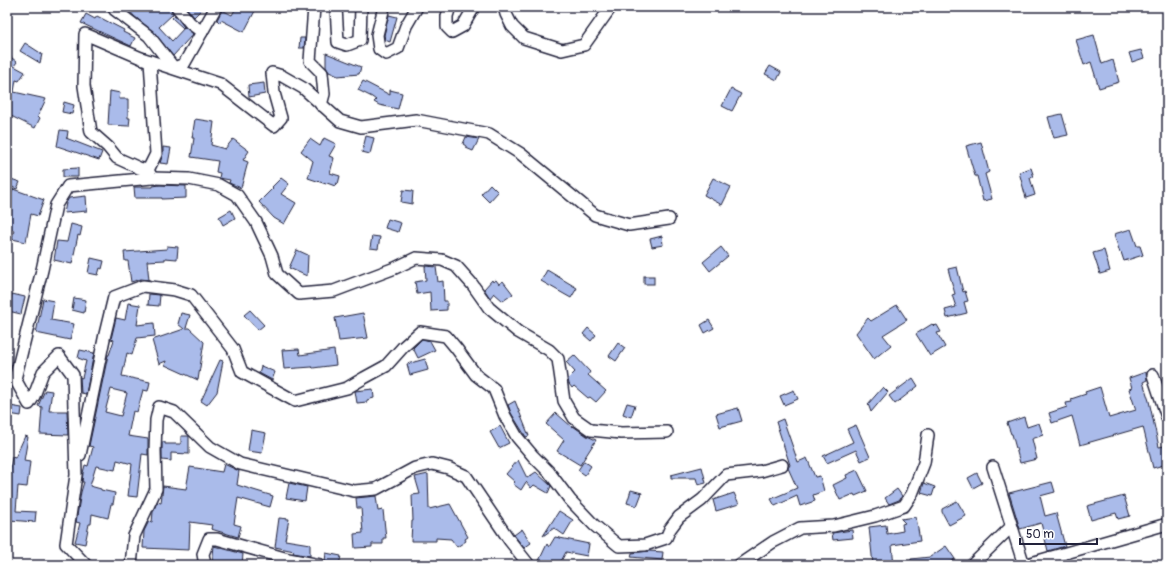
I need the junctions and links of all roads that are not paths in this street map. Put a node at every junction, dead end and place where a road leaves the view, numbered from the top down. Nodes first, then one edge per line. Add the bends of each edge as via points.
1 (113, 7) edge
2 (177, 7) edge
3 (216, 7) edge
4 (314, 7) edge
5 (336, 7) edge
6 (361, 7) edge
7 (384, 7) edge
8 (417, 7) edge
9 (450, 7) edge
10 (474, 7) edge
11 (504, 7) edge
12 (611, 7) edge
13 (202, 32) junction
14 (150, 61) junction
15 (174, 68) junction
16 (320, 105) junction
17 (150, 174) junction
18 (669, 219) dead end
19 (1153, 374) dead end
20 (1167, 417) edge
21 (667, 432) dead end
22 (928, 435) dead end
23 (782, 465) dead end
24 (992, 467) dead end
25 (76, 475) junction
26 (1167, 524) edge
27 (1011, 527) junction
28 (86, 565) edge
29 (126, 565) edge
30 (131, 565) edge
31 (206, 565) edge
32 (320, 565) edge
33 (529, 565) edge
34 (740, 565) edge
35 (972, 565) edge
36 (1024, 565) edge

1 - 15 street via 149,36
2 - 13 street via 190,23
3 - 13 street
4 - 16 street via 310,61 322,73 324,94
5 - 6 street via 338,42 347,45 360,40
7 - 8 street via 377,35 378,49 386,54 398,48
9 - 10 street via 447,26 452,32 463,26
11 - 12 street via 512,26 524,38 562,50 584,45
13 - 15 street via 184,64
14 - 15 street
14 - 17 street via 156,154
14 - 17 street via 85,34 84,86 91,132 118,158
15 - 16 street via 220,84 274,126 281,118 272,73 303,88
16 - 18 street via 340,121 360,128 416,120 489,134 521,154 596,215 629,225
17 - 21 street via 219,185 237,195 256,222 272,256 277,274 299,294 334,291 416,258 442,260 456,266 489,308 518,332 549,350 558,359 564,401 574,418 591,430 621,433
17 - 25 street via 68,186 56,205 15,379 29,404 43,372 59,356 74,375
19 - 20 street
22 - 34 street via 924,463 912,494 904,506 834,526 800,528 773,542
23 - 25 street via 761,471 726,475 702,500 679,517 666,538 645,545 619,546 570,500 517,437 494,389 476,375 446,336 420,332 386,366 347,388 295,401 242,372 233,349 191,295 143,286 114,298
24 - 27 street
25 - 28 street via 66,544
26 - 36 street
27 - 35 street
27 - 36 street
29 - 30 street
30 - 33 street via 134,536 156,489 156,420 159,407 174,412 210,447 240,464 354,491 376,489 415,468 432,464 448,468 466,476
31 - 32 street via 203,554 208,539 217,538 288,559

